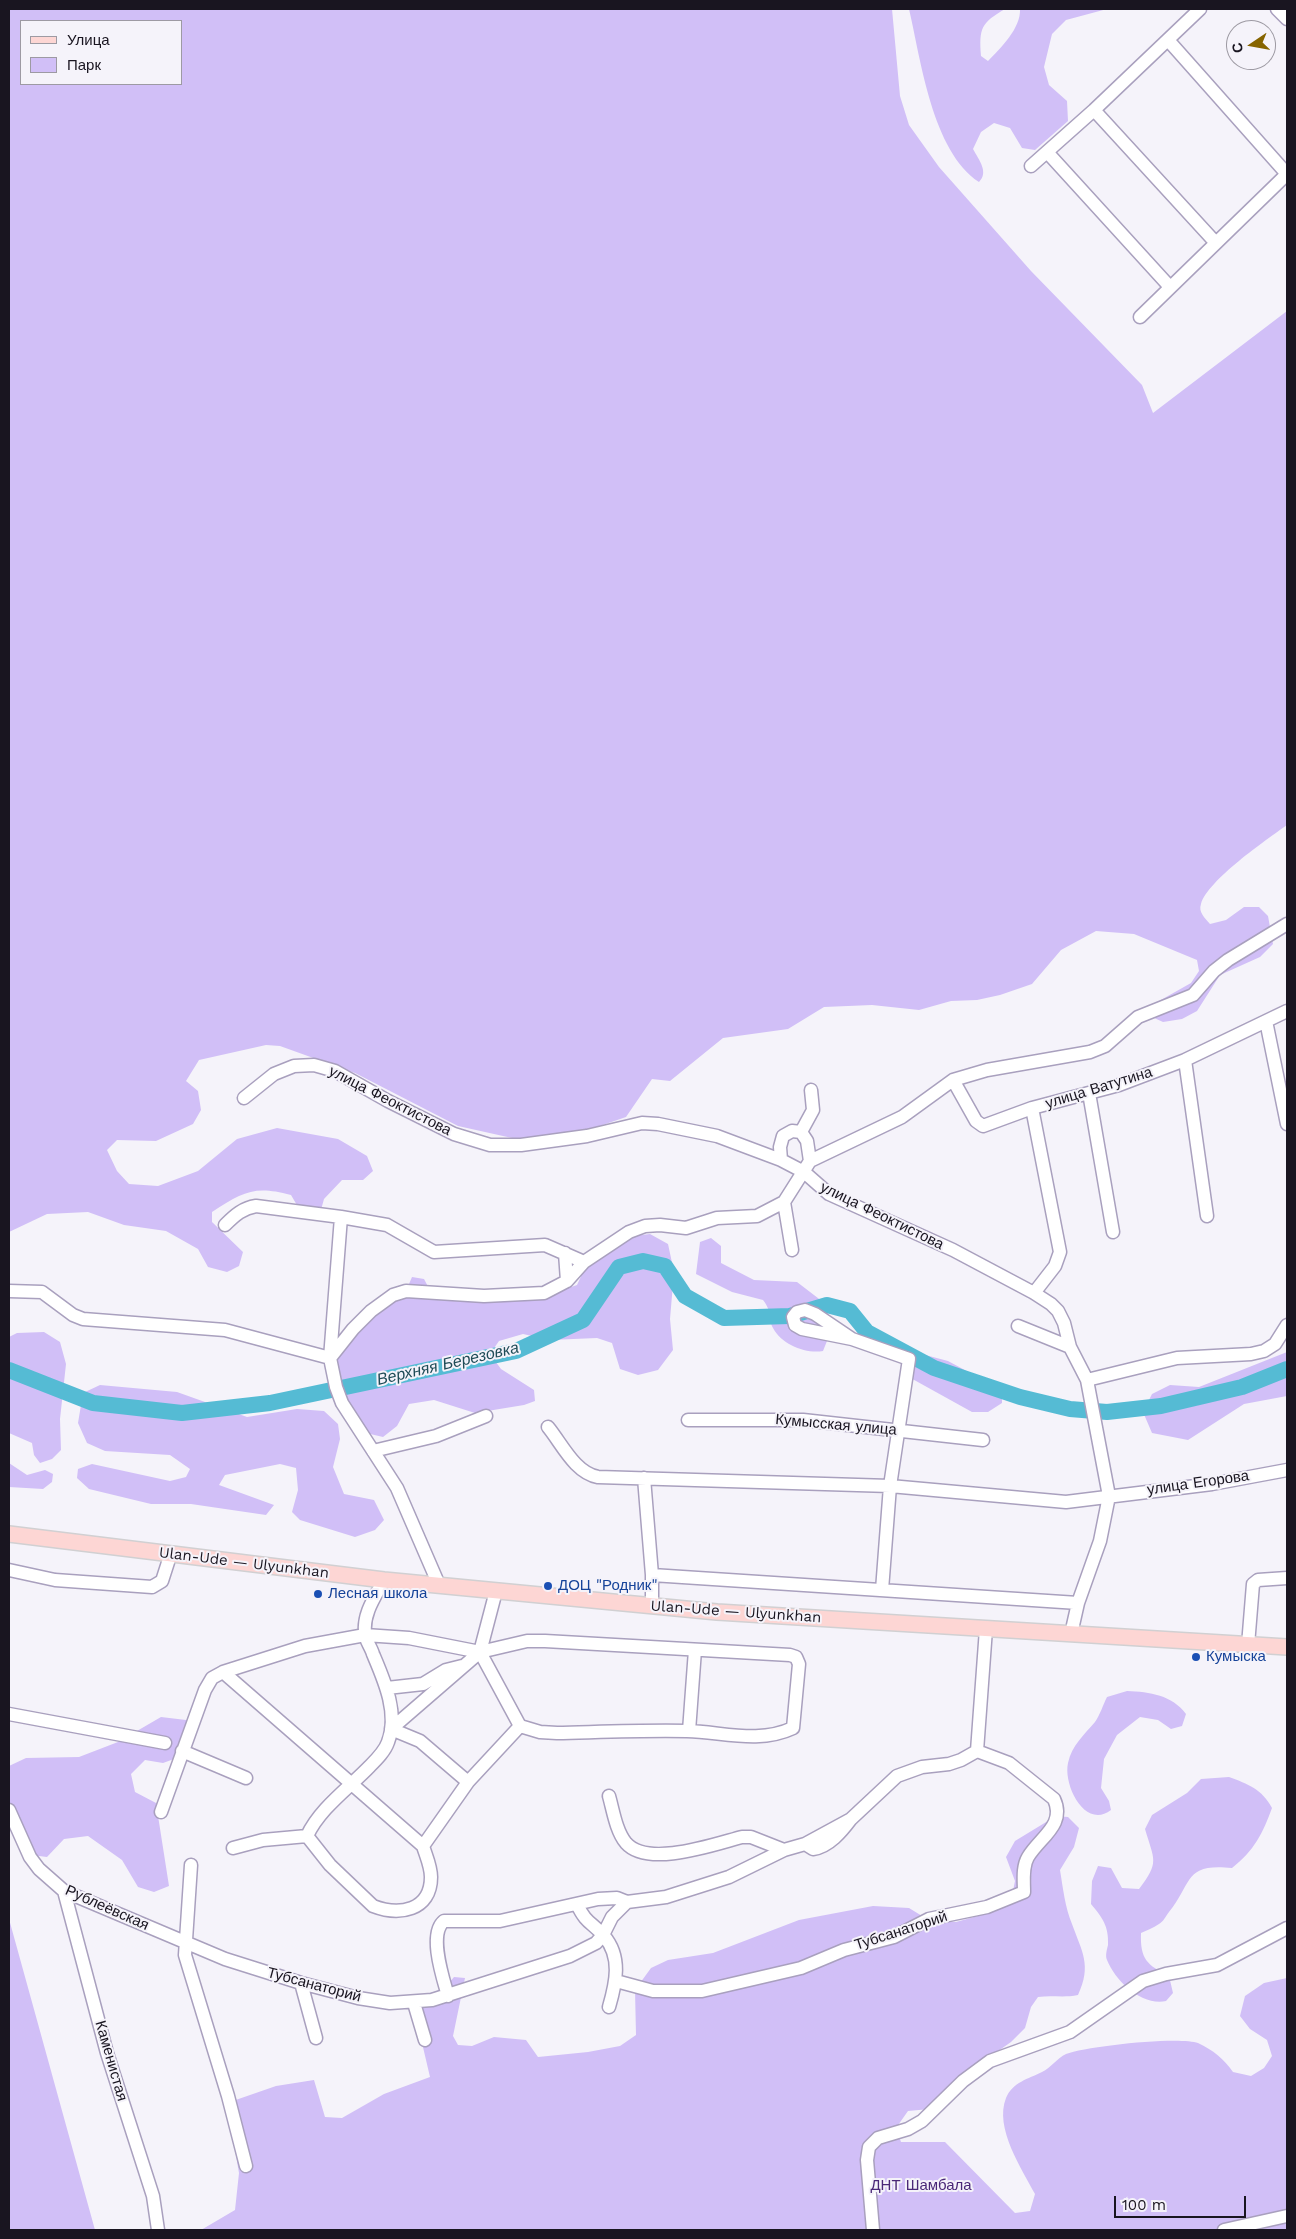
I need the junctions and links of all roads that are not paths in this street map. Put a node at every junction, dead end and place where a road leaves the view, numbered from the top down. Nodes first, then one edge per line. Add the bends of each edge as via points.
1 (1200, 9) edge
2 (1277, 9) edge
3 (1287, 19) edge
4 (1168, 40) junction
5 (1094, 110) junction
6 (1047, 152) junction
7 (1031, 166) dead end
8 (1287, 174) edge
9 (1215, 242) junction
10 (1170, 287) junction
11 (1140, 317) dead end
12 (1287, 924) edge
13 (1287, 1011) edge
14 (1266, 1021) junction
15 (1185, 1060) junction
16 (953, 1080) junction
17 (811, 1090) dead end
18 (1089, 1093) junction
19 (244, 1098) dead end
20 (1032, 1108) junction
21 (1287, 1124) edge
22 (801, 1132) junction
23 (781, 1160) junction
24 (807, 1167) junction
25 (784, 1202) junction
26 (1207, 1216) dead end
27 (341, 1217) junction
28 (225, 1225) dead end
29 (1113, 1232) dead end
30 (792, 1250) dead end
31 (565, 1253) junction
32 (584, 1262) junction
33 (567, 1281) junction
34 (9, 1291) edge
35 (1034, 1293) junction
36 (1287, 1325) edge
37 (1018, 1326) dead end
38 (852, 1339) dead end
39 (1070, 1347) junction
40 (330, 1358) junction
41 (1087, 1380) junction
42 (486, 1416) dead end
43 (688, 1420) dead end
44 (548, 1427) dead end
45 (898, 1430) junction
46 (983, 1440) dead end
47 (373, 1451) junction
48 (1287, 1470) edge
49 (644, 1478) junction
50 (890, 1486) junction
51 (1109, 1496) junction
52 (9, 1534) edge
53 (171, 1553) junction
54 (9, 1570) edge
55 (652, 1575) junction
56 (1287, 1578) edge
57 (384, 1580) junction
58 (439, 1585) junction
59 (882, 1590) junction
60 (496, 1591) junction
61 (1078, 1603) junction
62 (652, 1606) junction
63 (986, 1629) junction
64 (1071, 1634) junction
65 (365, 1635) junction
66 (1248, 1645) junction
67 (1287, 1647) edge
68 (695, 1650) junction
69 (480, 1652) junction
70 (464, 1666) junction
71 (223, 1672) junction
72 (386, 1688) junction
73 (9, 1714) edge
74 (520, 1726) junction
75 (391, 1729) junction
76 (688, 1731) junction
77 (165, 1743) dead end
78 (182, 1751) junction
79 (977, 1751) junction
80 (246, 1778) dead end
81 (468, 1782) junction
82 (352, 1785) junction
83 (609, 1796) dead end
84 (9, 1810) edge
85 (161, 1812) dead end
86 (307, 1836) junction
87 (422, 1846) junction
88 (233, 1848) dead end
89 (784, 1850) junction
90 (191, 1865) dead end
91 (64, 1891) junction
92 (627, 1902) junction
93 (576, 1904) junction
94 (1287, 1928) edge
95 (603, 1935) junction
96 (185, 1942) junction
97 (616, 1981) junction
98 (301, 1983) junction
99 (448, 1996) junction
100 (414, 2003) junction
101 (610, 2007) dead end
102 (316, 2038) dead end
103 (425, 2040) dead end
104 (246, 2166) dead end
105 (1287, 2216) edge
106 (158, 2230) edge
107 (873, 2230) edge
108 (1224, 2230) edge

1 - 4 street
2 - 3 street
4 - 5 street
4 - 8 street
5 - 6 street
5 - 9 street
6 - 7 street
6 - 10 street
8 - 9 street
9 - 10 street
10 - 11 street
12 - 16 street via 1228,960 1193,995 1138,1017 1105,1046 1090,1052 987,1070
13 - 14 street, улица Ватутина
14 - 15 street, улица Ватутина
14 - 21 street
15 - 18 street, улица Ватутина
15 - 26 street
16 - 20 street via 976,1121 983,1126
16 - 24 street via 902,1117
17 - 22 street via 812,1110
18 - 20 street, улица Ватутина
18 - 29 street
19 - 23 street, улица Феоктистова via 274,1074 294,1066 314,1064 335,1071 388,1102 454,1134 490,1144 521,1145 587,1136 642,1123 717,1136
20 - 35 street, улица Ватутина via 1060,1252 1055,1266
22 - 23 street via 792,1131 783,1136
22 - 24 street via 806,1141
23 - 24 street, улица Феоктистова
24 - 25 street
24 - 35 street, улица Феоктистова via 829,1194 953,1250
25 - 30 street
25 - 32 street via 756,1216 717,1218 686,1228 645,1226 629,1232
27 - 28 street via 256,1206 238,1212
27 - 31 street via 387,1225 434,1252 538,1245
27 - 40 street
31 - 32 street
31 - 33 street
32 - 33 street
33 - 40 street via 544,1293 501,1296 406,1291 393,1295 353,1329
34 - 40 street via 42,1292 82,1318 225,1330
35 - 39 street, улица Феоктистова via 1058,1311
36 - 41 street via 1275,1344 1264,1351 1178,1358
37 - 39 street
38 - 45 street via 909,1359
39 - 41 street, улица Феоктистова
40 - 47 street via 342,1402
41 - 51 street, улица Феоктистова
42 - 47 street via 436,1436
43 - 45 street, Кумысская улица via 803,1420
44 - 49 street, улица Егорова via 588,1475
45 - 46 street, Кумысская улица
45 - 50 street
47 - 58 street via 408,1509
48 - 51 street, улица Егорова via 1212,1484
49 - 50 street, улица Егорова
49 - 55 street
50 - 51 street, улица Егорова via 1066,1502
50 - 59 street
51 - 61 street, улица Феоктистова via 1100,1541
52 - 53 main road, Ulan-Ude — Ulyunkhan
53 - 54 street via 162,1581 152,1587 56,1580
53 - 57 main road, Ulan-Ude — Ulyunkhan
55 - 59 street
55 - 62 street
56 - 66 street via 1258,1580 1253,1584
57 - 58 main road, Ulan-Ude — Ulyunkhan
57 - 65 street via 366,1616
58 - 60 main road, Ulan-Ude — Ulyunkhan
59 - 61 street
60 - 62 main road, Ulan-Ude — Ulyunkhan
60 - 69 street
61 - 64 street, улица Феоктистова
62 - 63 main road, Ulan-Ude — Ulyunkhan
63 - 64 main road, Ulan-Ude — Ulyunkhan
63 - 79 street
64 - 66 main road, Ulan-Ude — Ulyunkhan
65 - 69 street via 409,1638
65 - 71 street via 305,1646
65 - 72 street
66 - 67 main road, Ulan-Ude — Ulyunkhan
68 - 69 street via 527,1641
68 - 76 street
68 - 76 street via 790,1655 796,1657 799,1664 793,1728 778,1735 749,1737
69 - 70 street
69 - 74 street
70 - 72 street via 446,1670 423,1684
70 - 75 street
71 - 78 street via 212,1678 205,1690
71 - 82 street
72 - 75 street
73 - 77 street
74 - 76 street via 557,1733
74 - 81 street
75 - 81 street via 420,1740
75 - 82 street via 381,1754
78 - 80 street
78 - 85 street
79 - 89 street via 962,1760 922,1767 897,1776 851,1819 805,1844
79 - 97 street, Тубсанаторий via 1010,1762 1054,1799 1058,1807 1056,1822 1027,1858 1024,1892 987,1907 929,1919 894,1937 844,1950 807,1966 702,1991 653,1991
81 - 87 street
82 - 86 street via 320,1815
82 - 87 street
83 - 89 street via 625,1842 632,1849 682,1853 751,1837
84 - 91 street, Рублеёвская via 30,1857
86 - 87 street via 330,1865 373,1906 395,1912 409,1911 429,1890 431,1876
86 - 88 street via 262,1840
89 - 92 street via 718,1881 666,1897
90 - 96 street
91 - 96 street, Рублеёвская
91 - 106 street, Каменистая via 107,2052 152,2196
92 - 93 street via 608,1898
92 - 95 street, Тубсанаторий via 612,1916
93 - 95 street via 583,1918
93 - 99 street via 500,1921 444,1921 438,1926 438,1952
94 - 107 street via 1217,1965 1144,1981 1070,2032 990,2061 922,2121 878,2138 869,2147 867,2160
95 - 97 street via 613,1951
95 - 99 street, Тубсанаторий via 596,1943 570,1956
96 - 98 street, Тубсанаторий via 225,1959
96 - 104 street via 188,1968
97 - 101 street
98 - 100 street, Тубсанаторий via 358,1998
98 - 102 street
99 - 100 street, Тубсанаторий
100 - 103 street
105 - 108 street

